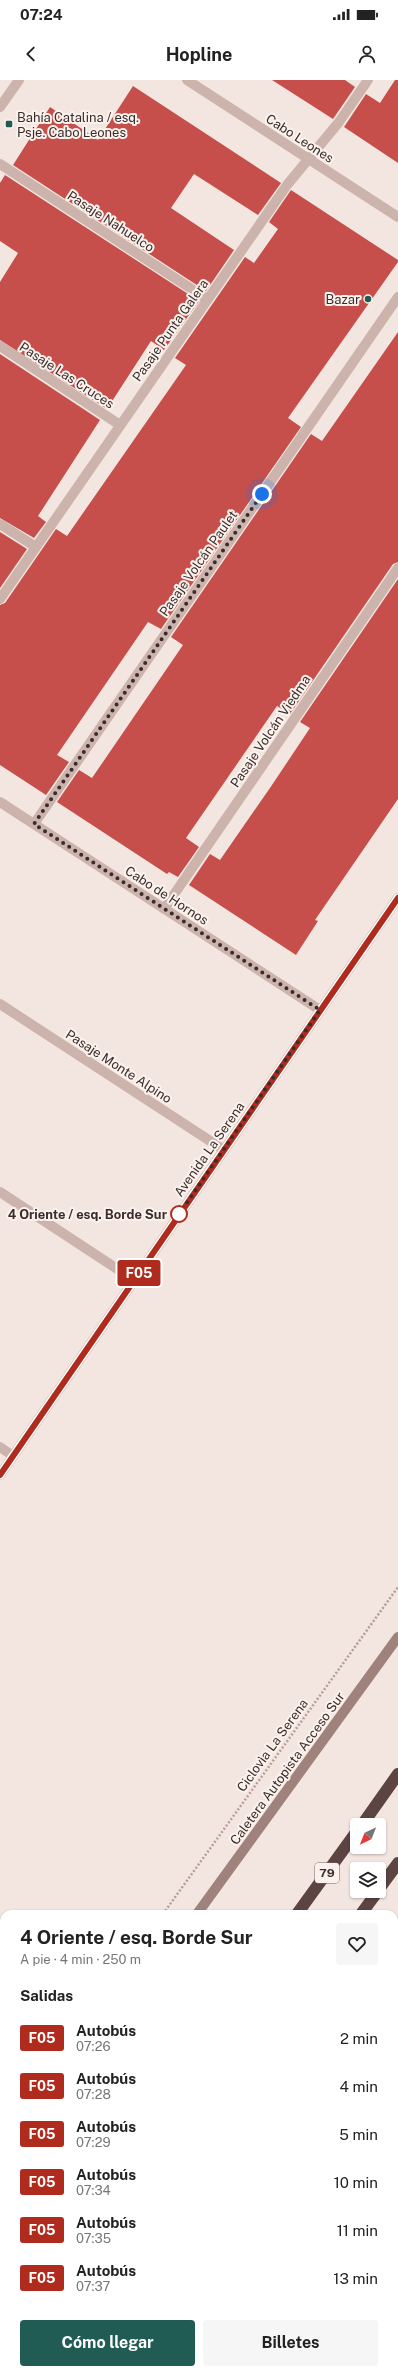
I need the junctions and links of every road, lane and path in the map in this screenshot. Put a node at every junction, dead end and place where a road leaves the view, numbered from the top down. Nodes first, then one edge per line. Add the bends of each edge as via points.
1 (18, 80) edge
2 (187, 80) edge
3 (368, 80) edge
4 (0, 107) edge
5 (308, 159) junction
6 (0, 164) edge
7 (398, 217) edge
8 (398, 297) edge
9 (207, 299) junction
10 (0, 346) edge
11 (120, 425) junction
12 (0, 524) edge
13 (36, 547) junction
14 (398, 568) edge
15 (0, 598) edge
16 (0, 802) edge
17 (34, 824) junction
18 (398, 898) edge
19 (164, 909) junction
20 (0, 1004) edge
21 (320, 1010) junction
22 (224, 1150) junction
23 (0, 1192) edge
24 (134, 1280) junction
25 (0, 1447) edge
26 (13, 1456) junction
27 (0, 1475) edge
28 (398, 1587) edge
29 (398, 1637) edge
30 (398, 1774) edge
31 (367, 1818) edge
32 (350, 1841) edge
33 (398, 1863) edge
34 (386, 1879) edge
35 (372, 1898) edge
36 (166, 1910) edge
37 (200, 1910) edge
38 (300, 1910) edge
39 (364, 1910) edge

1 - 4 street
2 - 5 street, Cabo Leones
3 - 5 street, Pasaje Punta Galera via 339,122
5 - 7 street, Cabo Leones
5 - 9 street, Pasaje Punta Galera
6 - 9 street, Pasaje Nahuelco
8 - 17 street, Pasaje Volcán Paulet
9 - 11 street, Pasaje Punta Galera
10 - 11 street, Pasaje Las Cruces
11 - 13 street, Pasaje Punta Galera
12 - 13 street
13 - 15 street, Pasaje Punta Galera
14 - 19 street, Pasaje Volcán Viedma
16 - 17 street, Cabo de Hornos
17 - 19 street, Cabo de Hornos
18 - 21 street, Avenida La Serena
19 - 21 street, Cabo de Hornos
20 - 22 street, Pasaje Monte Alpino
21 - 22 street, Avenida La Serena
22 - 24 street, Avenida La Serena
23 - 24 street
24 - 26 street, Avenida La Serena
25 - 26 street
26 - 27 street, Avenida La Serena
28 - 36 path, Ciclovìa La Serena
29 - 37 main road, Caletera Autopista Acceso Sur
30 - 31 highway
32 - 38 highway, 79
33 - 34 highway
35 - 39 highway

